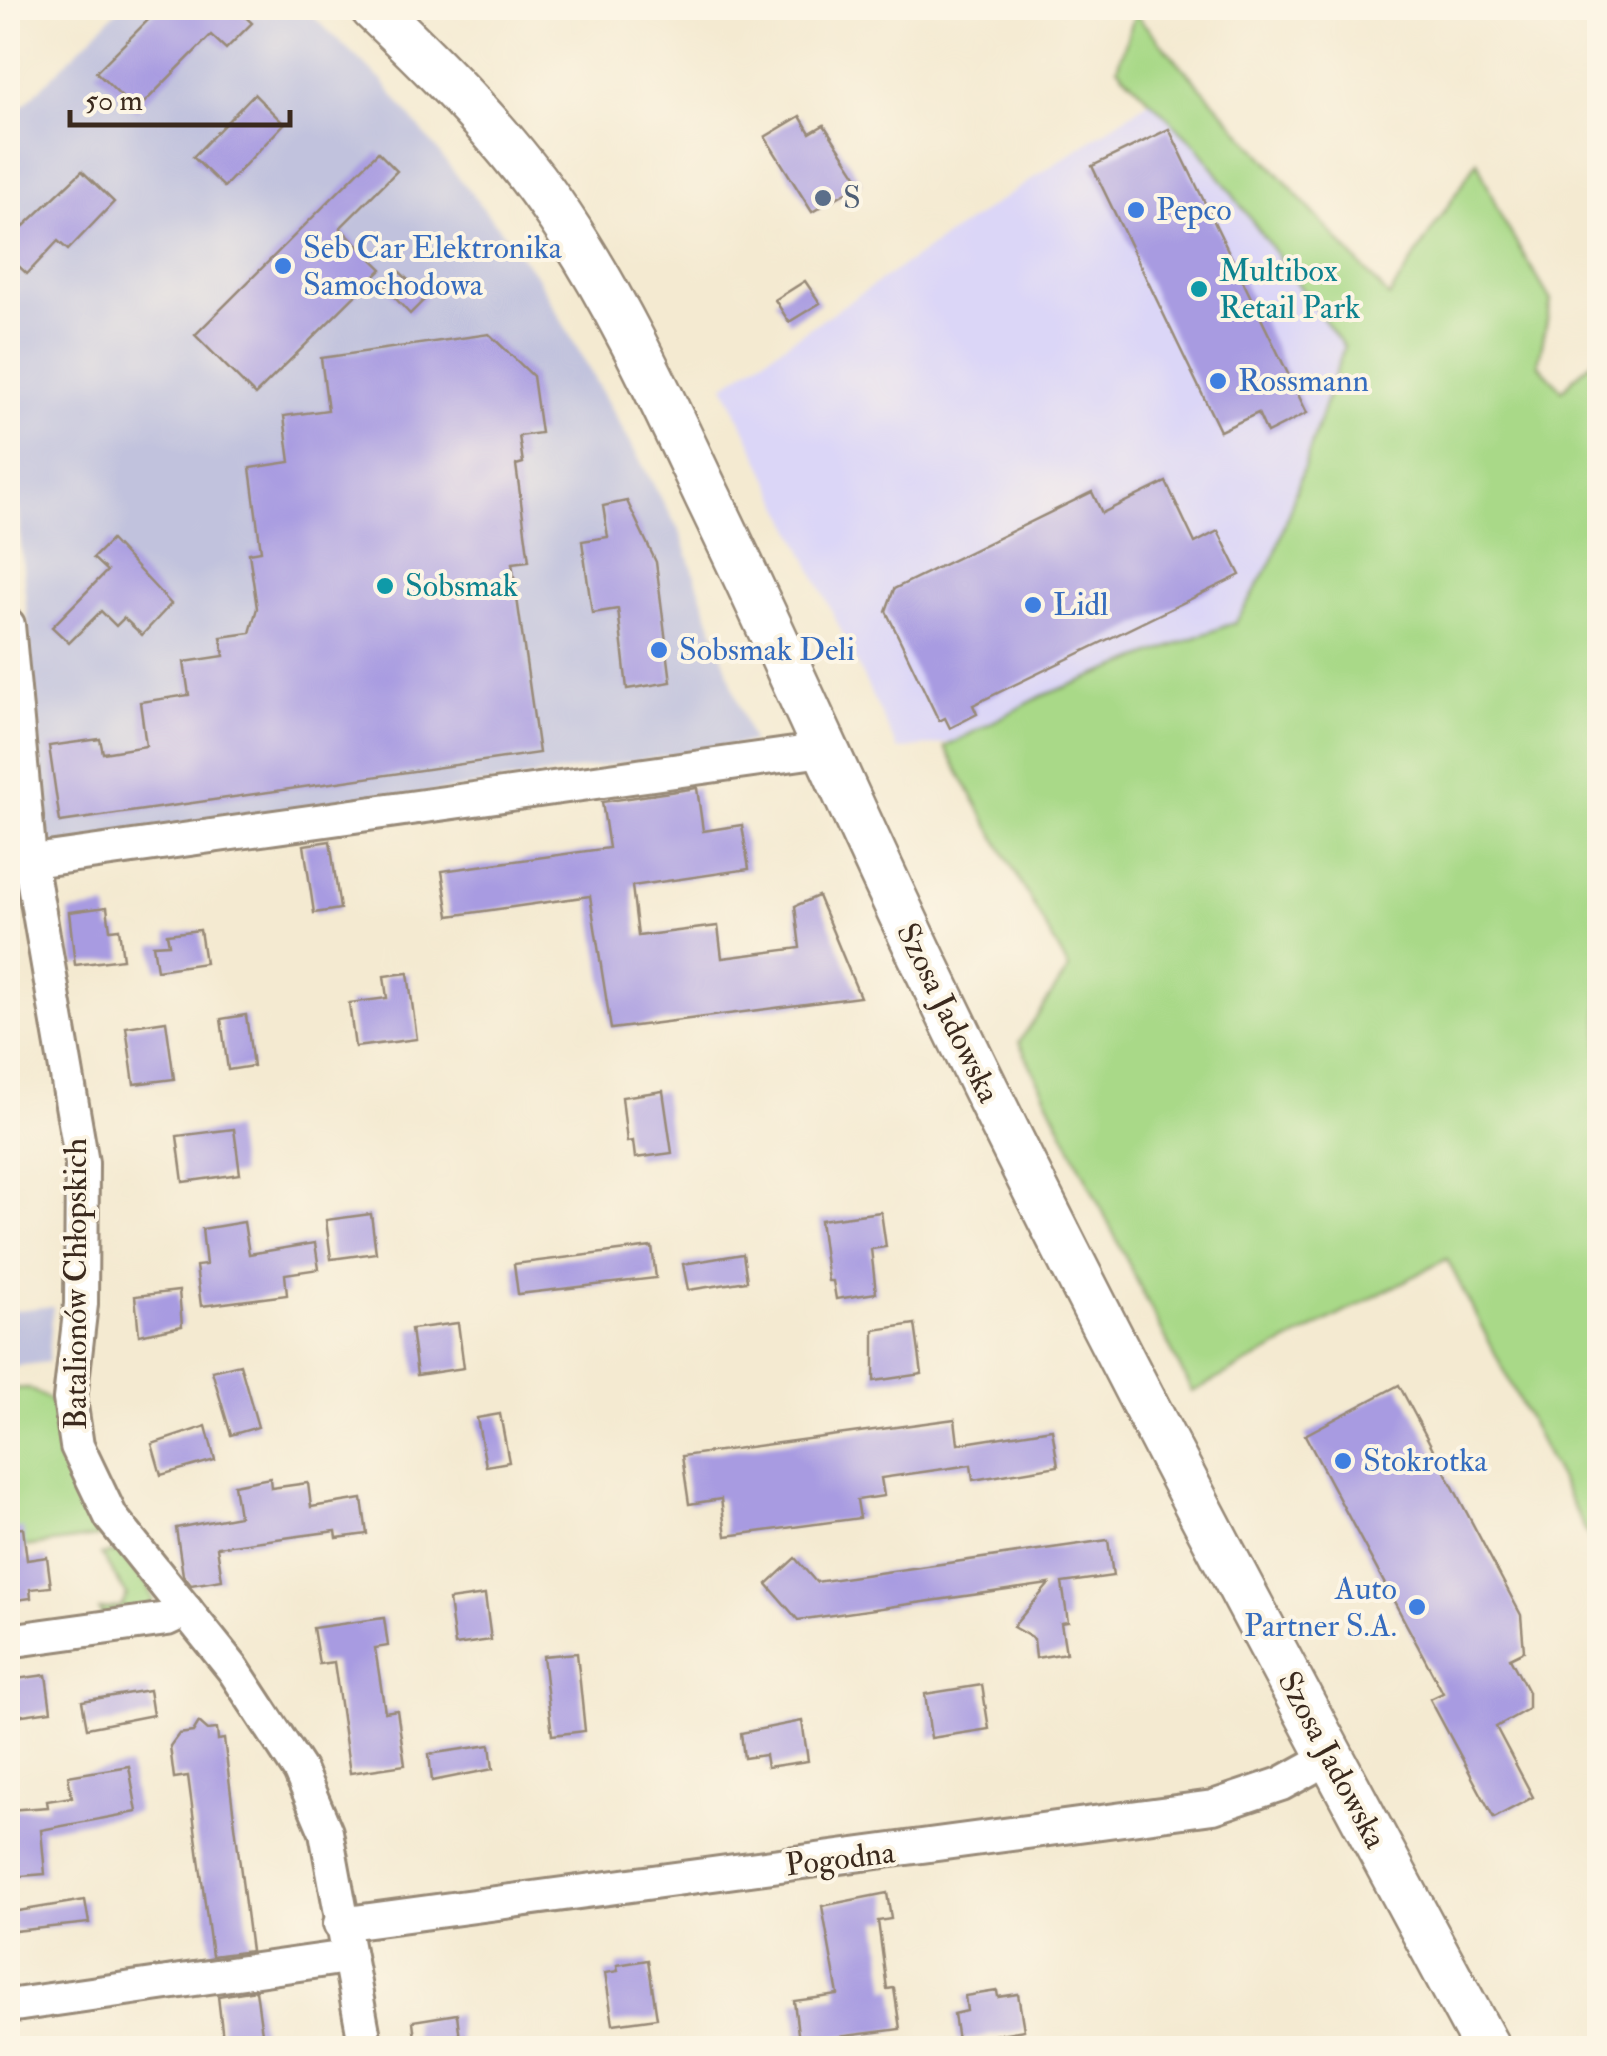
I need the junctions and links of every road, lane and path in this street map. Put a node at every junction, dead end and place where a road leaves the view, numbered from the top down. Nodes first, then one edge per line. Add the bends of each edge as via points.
1 (373, 8) edge
2 (8, 625) edge
3 (822, 750) junction
4 (19, 862) edge
5 (186, 1610) junction
6 (8, 1641) edge
7 (1330, 1757) junction
8 (340, 1924) junction
9 (347, 1958) junction
10 (8, 2006) edge
11 (366, 2048) edge
12 (1487, 2048) edge

1 - 3 main road, Szosa Jadowska via 489,126 590,264 771,627
2 - 4 street, Batalionów Chłopskich
3 - 4 street
3 - 7 main road, Szosa Jadowska via 1049,1219
4 - 5 street, Batalionów Chłopskich via 82,1164 72,1424 85,1468 111,1517
5 - 6 street via 166,1619
5 - 8 street, Batalionów Chłopskich via 300,1771 326,1832
7 - 8 street, Pogodna via 1281,1784 1213,1807
7 - 12 main road, Szosa Jadowska
8 - 9 street, Batalionów Chłopskich
9 - 10 street
9 - 11 street, Batalionów Chłopskich

